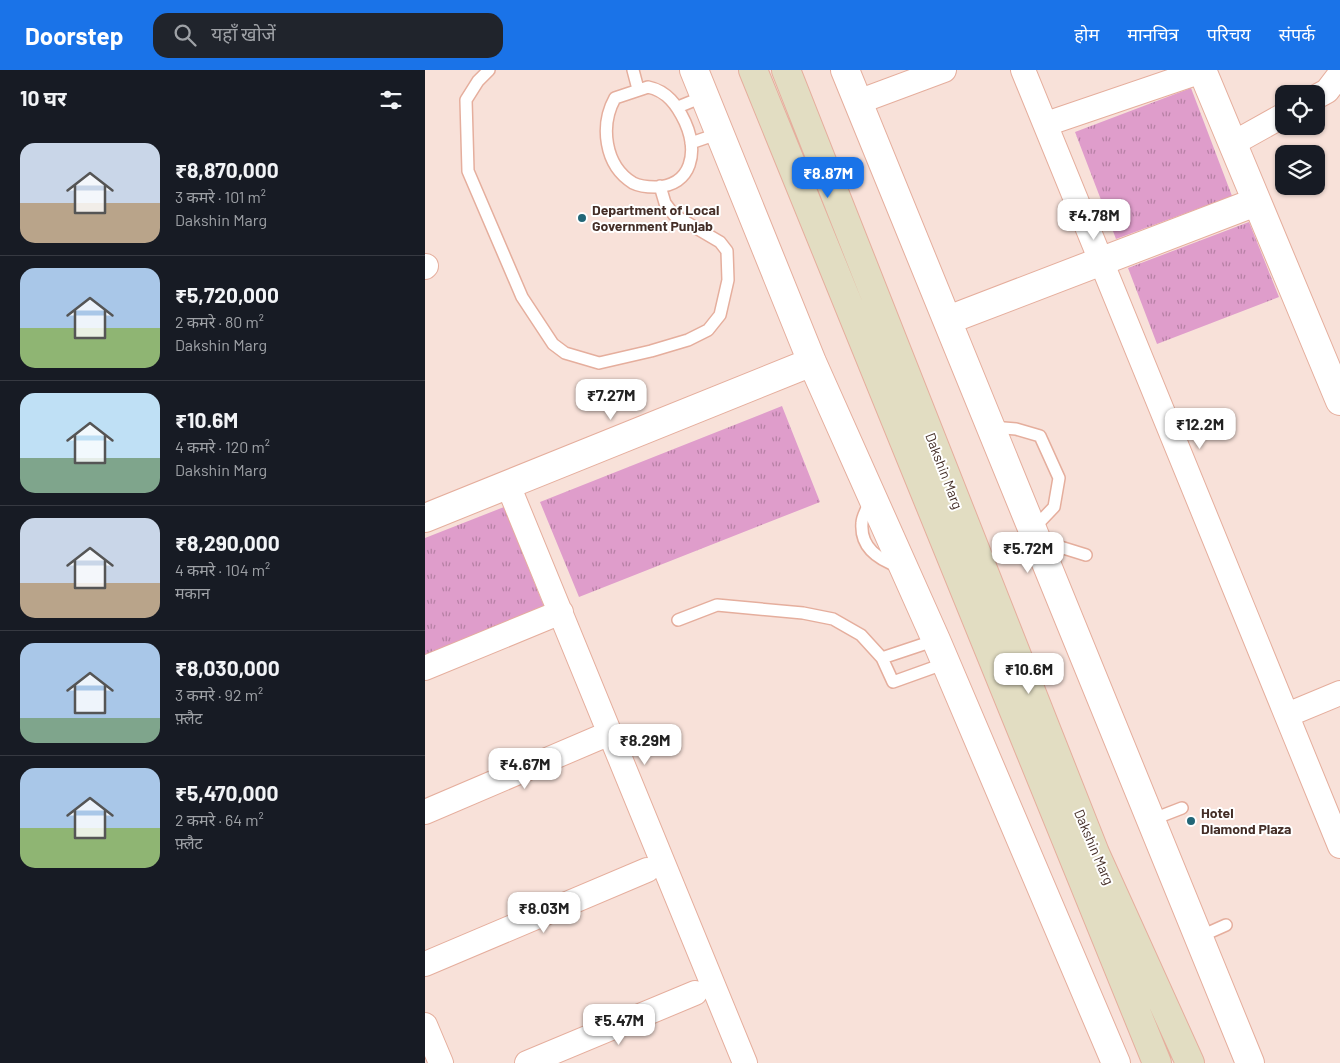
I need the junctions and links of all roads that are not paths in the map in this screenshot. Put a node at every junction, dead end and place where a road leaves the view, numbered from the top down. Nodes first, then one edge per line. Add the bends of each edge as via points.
1 (489, 70) edge
2 (633, 70) edge
3 (694, 70) edge
4 (753, 70) edge
5 (787, 70) edge
6 (845, 70) edge
7 (944, 70) edge
8 (1023, 70) edge
9 (1202, 70) edge
10 (1340, 74) edge
11 (638, 89) junction
12 (1325, 92) edge
13 (705, 96) junction
14 (858, 102) junction
15 (678, 107) junction
16 (1275, 120) edge
17 (1046, 124) junction
18 (719, 133) junction
19 (691, 143) junction
20 (1232, 144) junction
21 (660, 186) junction
22 (1256, 202) junction
23 (1102, 261) junction
24 (947, 320) junction
25 (812, 362) junction
26 (1340, 401) edge
27 (990, 427) junction
28 (508, 484) junction
29 (425, 518) edge
30 (1035, 534) junction
31 (1086, 556) dead end
32 (561, 612) junction
33 (678, 620) dead end
34 (941, 651) junction
35 (882, 658) junction
36 (425, 668) edge
37 (1340, 693) edge
38 (1287, 714) junction
39 (610, 733) junction
40 (1182, 808) dead end
41 (425, 812) edge
42 (1151, 820) junction
43 (1340, 846) edge
44 (647, 870) dead end
45 (1226, 925) dead end
46 (1199, 937) junction
47 (425, 964) edge
48 (695, 993) dead end
49 (425, 1025) edge
50 (441, 1063) edge
51 (527, 1063) edge
52 (745, 1063) edge
53 (1116, 1063) edge
54 (1157, 1063) edge
55 (1190, 1063) edge
56 (1251, 1063) edge

1 - 21 lane via 465,100 468,171 522,297 553,344 565,353 599,363 651,351 708,330 720,316 728,280 727,251 720,242 674,215 665,203
2 - 11 lane
3 - 13 street
4 - 54 main road, Dakshin Marg
5 - 55 main road, Dakshin Marg via 1095,853
6 - 14 street
7 - 14 street
8 - 17 street
9 - 17 street
9 - 20 street
10 - 12 street
11 - 15 lane via 657,89
11 - 21 lane via 615,98 608,111 605,128 607,144 622,172 633,183
13 - 15 lane
13 - 18 street
14 - 24 street
15 - 19 lane
16 - 20 street
17 - 23 street
18 - 19 lane
18 - 25 street
19 - 21 lane via 688,168 679,180
20 - 22 street
22 - 23 street
22 - 26 street
23 - 24 street
23 - 38 street
24 - 27 street
25 - 28 street
25 - 34 street
27 - 30 street
27 - 30 lane via 1016,429 1039,436 1059,478 1054,508
28 - 29 street
28 - 32 street
30 - 31 lane
30 - 42 street
32 - 36 street
32 - 39 street
33 - 35 lane via 717,605 803,613 833,620 861,635
34 - 35 lane
34 - 35 lane via 893,682
34 - 53 street
37 - 38 street
38 - 43 street
39 - 41 street
39 - 52 street
40 - 42 lane
42 - 46 street
44 - 47 street
45 - 46 lane
46 - 56 street
48 - 51 street
49 - 50 street

